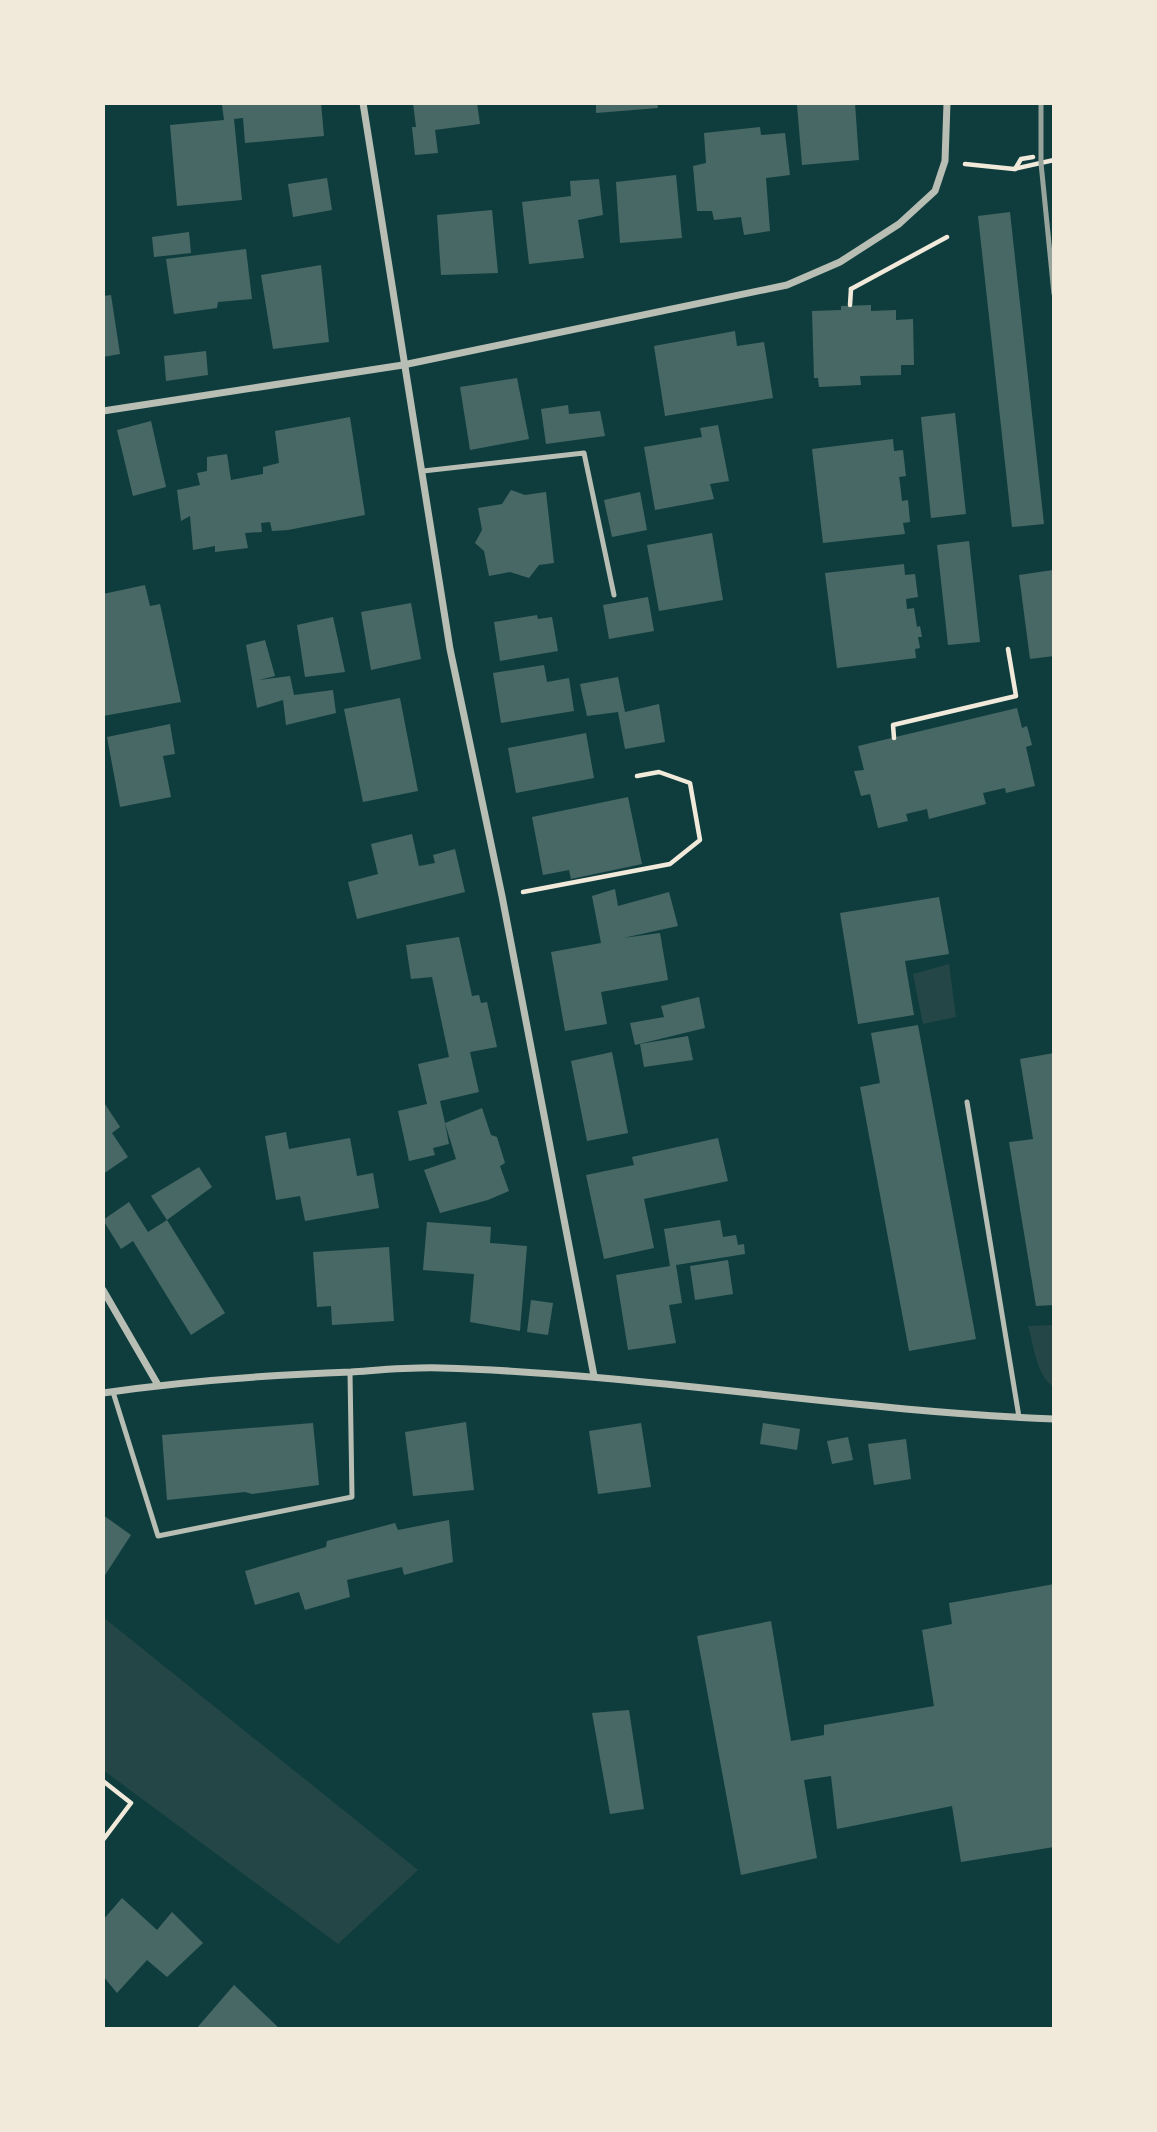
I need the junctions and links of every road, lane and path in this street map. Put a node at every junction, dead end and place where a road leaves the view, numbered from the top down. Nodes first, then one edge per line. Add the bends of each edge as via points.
1 (363, 103) edge
2 (947, 103) edge
3 (1032, 157) dead end
4 (1054, 160) edge
5 (945, 161) junction
6 (1014, 169) junction
7 (947, 237) dead end
8 (851, 289) dead end
9 (403, 365) junction
10 (103, 411) edge
11 (423, 471) junction
12 (614, 595) dead end
13 (1007, 649) dead end
14 (894, 738) dead end
15 (637, 776) dead end
16 (502, 896) junction
17 (967, 1102) dead end
18 (103, 1290) edge
19 (350, 1372) junction
20 (594, 1377) junction
21 (158, 1385) junction
22 (113, 1392) junction
23 (103, 1393) edge
24 (1019, 1418) junction
25 (1054, 1419) edge
26 (103, 1780) edge
27 (103, 1840) edge

1 - 9 street
2 - 5 street
3 - 6 path via 1021,159
4 - 6 path
5 - 6 path
5 - 9 street via 935,191 899,224 840,262 787,285
7 - 8 path
9 - 10 street
9 - 11 street
11 - 12 lane via 584,453
11 - 16 street via 450,649
13 - 14 path via 1016,696 893,725
15 - 16 path via 659,772 690,783 700,840 670,864
16 - 20 street
17 - 24 lane
18 - 21 street
19 - 20 street via 439,1368
19 - 21 street
19 - 22 lane via 352,1497 158,1536
20 - 24 street
21 - 22 street
22 - 23 street
24 - 25 street
26 - 27 path via 131,1803

